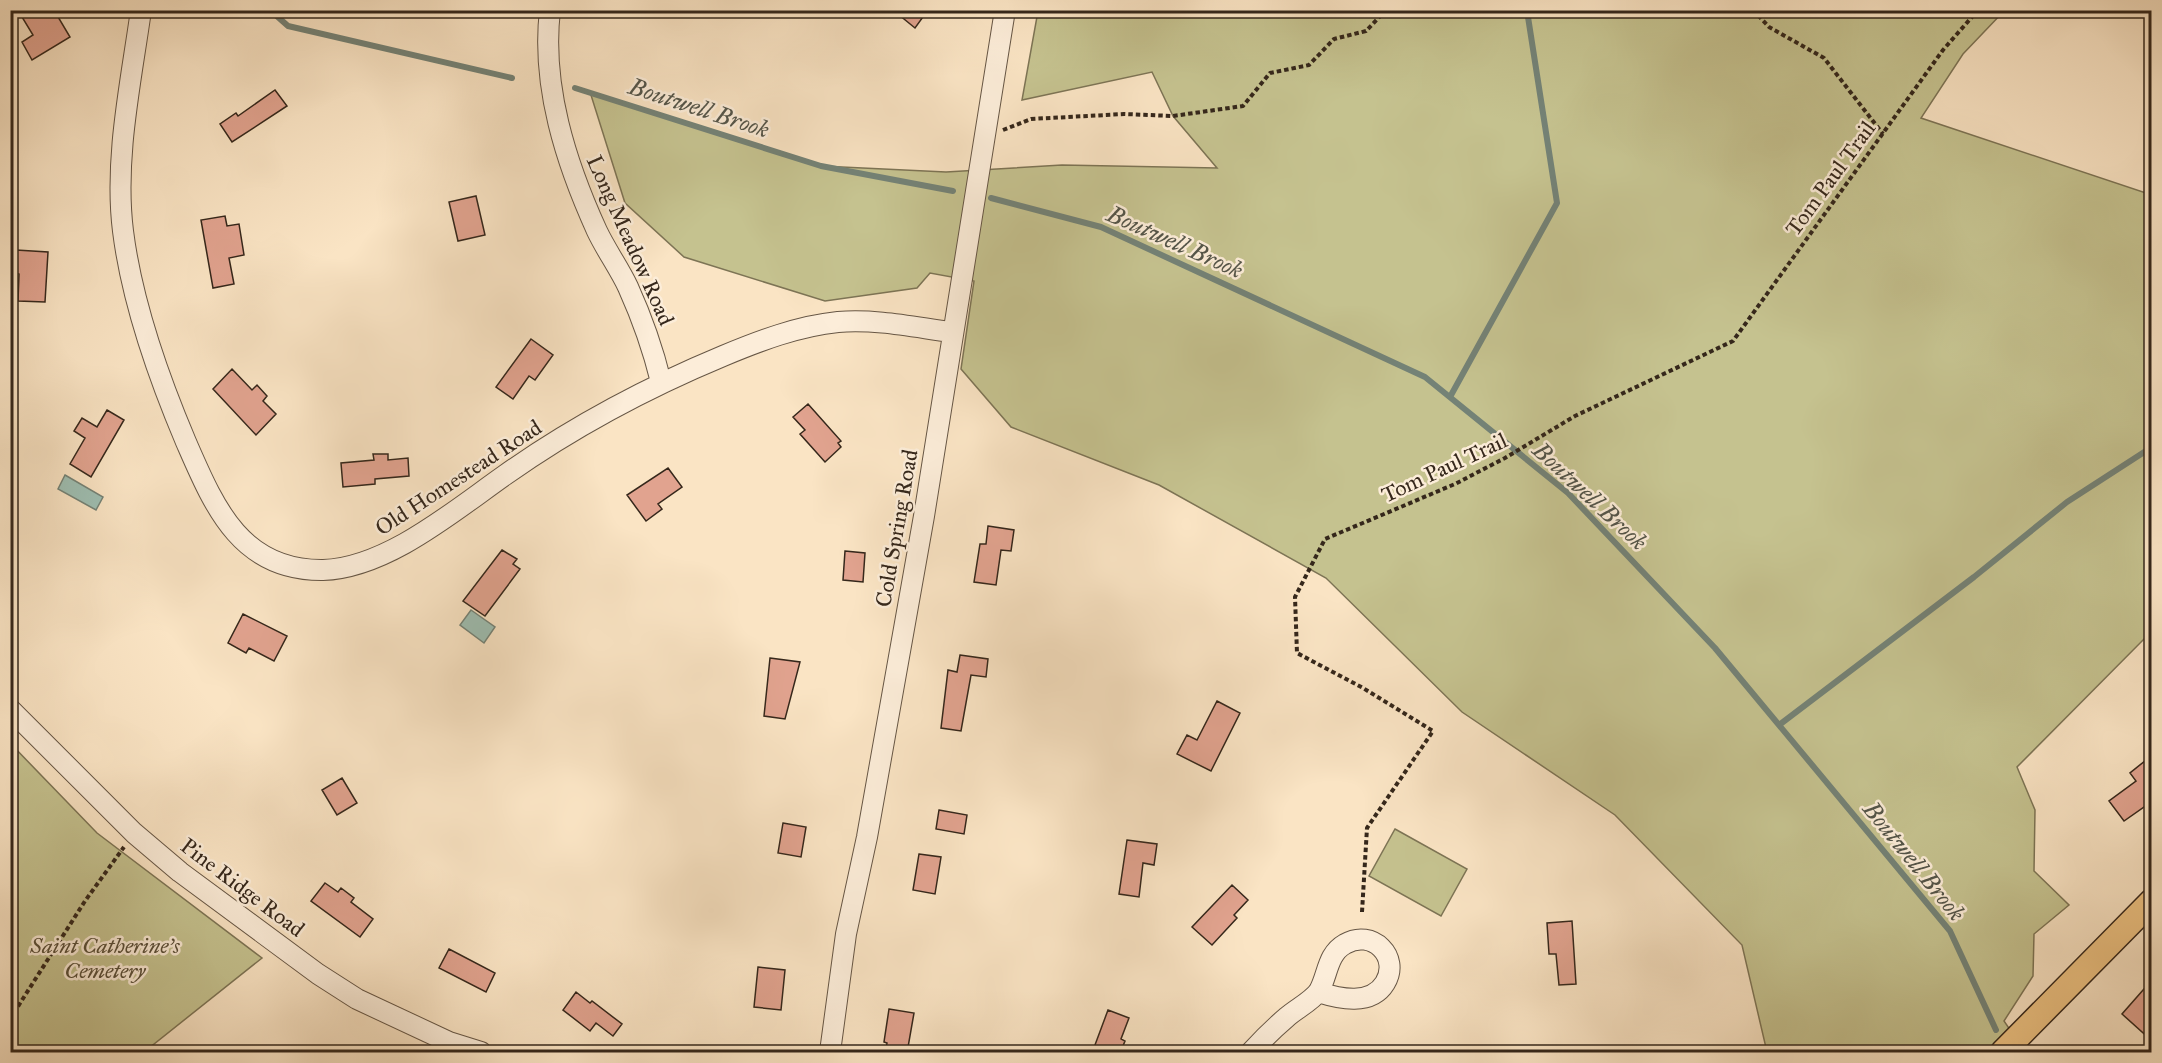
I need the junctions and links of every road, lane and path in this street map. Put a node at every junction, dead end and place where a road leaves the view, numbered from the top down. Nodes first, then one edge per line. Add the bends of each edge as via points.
1 (141, 10) edge
2 (550, 10) edge
3 (1005, 10) edge
4 (1386, 10) edge
5 (1753, 10) edge
6 (1978, 10) edge
7 (1883, 134) junction
8 (986, 137) junction
9 (951, 332) junction
10 (661, 382) junction
11 (12, 713) edge
12 (134, 833) junction
13 (2151, 901) edge
14 (1362, 912) dead end
15 (1318, 992) dead end
16 (10, 1019) edge
17 (481, 1053) edge
18 (830, 1053) edge
19 (1251, 1053) edge
20 (2003, 1053) edge

1 - 10 street, Old Homestead Road via 122,161 123,230 141,317 178,423 220,515 252,549 290,565 323,570 381,555 441,520 569,433
2 - 10 street, Long Meadow Road via 549,68 563,144 597,231 645,328
3 - 8 street, Cold Spring Road
4 - 8 path via 1366,31 1334,39 1309,65 1270,73 1243,106 1173,116 1124,114 1031,119
5 - 7 path via 1769,27 1824,58
6 - 7 path, Tom Paul Trail via 1943,50
7 - 14 path, Tom Paul Trail via 1733,341 1575,416 1455,484 1325,539 1295,597 1297,653 1432,731 1367,828
8 - 9 street, Cold Spring Road
9 - 10 street, Old Homestead Road via 876,321 814,326 758,342
9 - 18 street, Cold Spring Road via 924,516 846,934
11 - 12 street, Pine Ridge Road
12 - 16 path via 85,901
12 - 17 street, Pine Ridge Road via 180,872 357,999
13 - 20 main road
15 - 19 street

